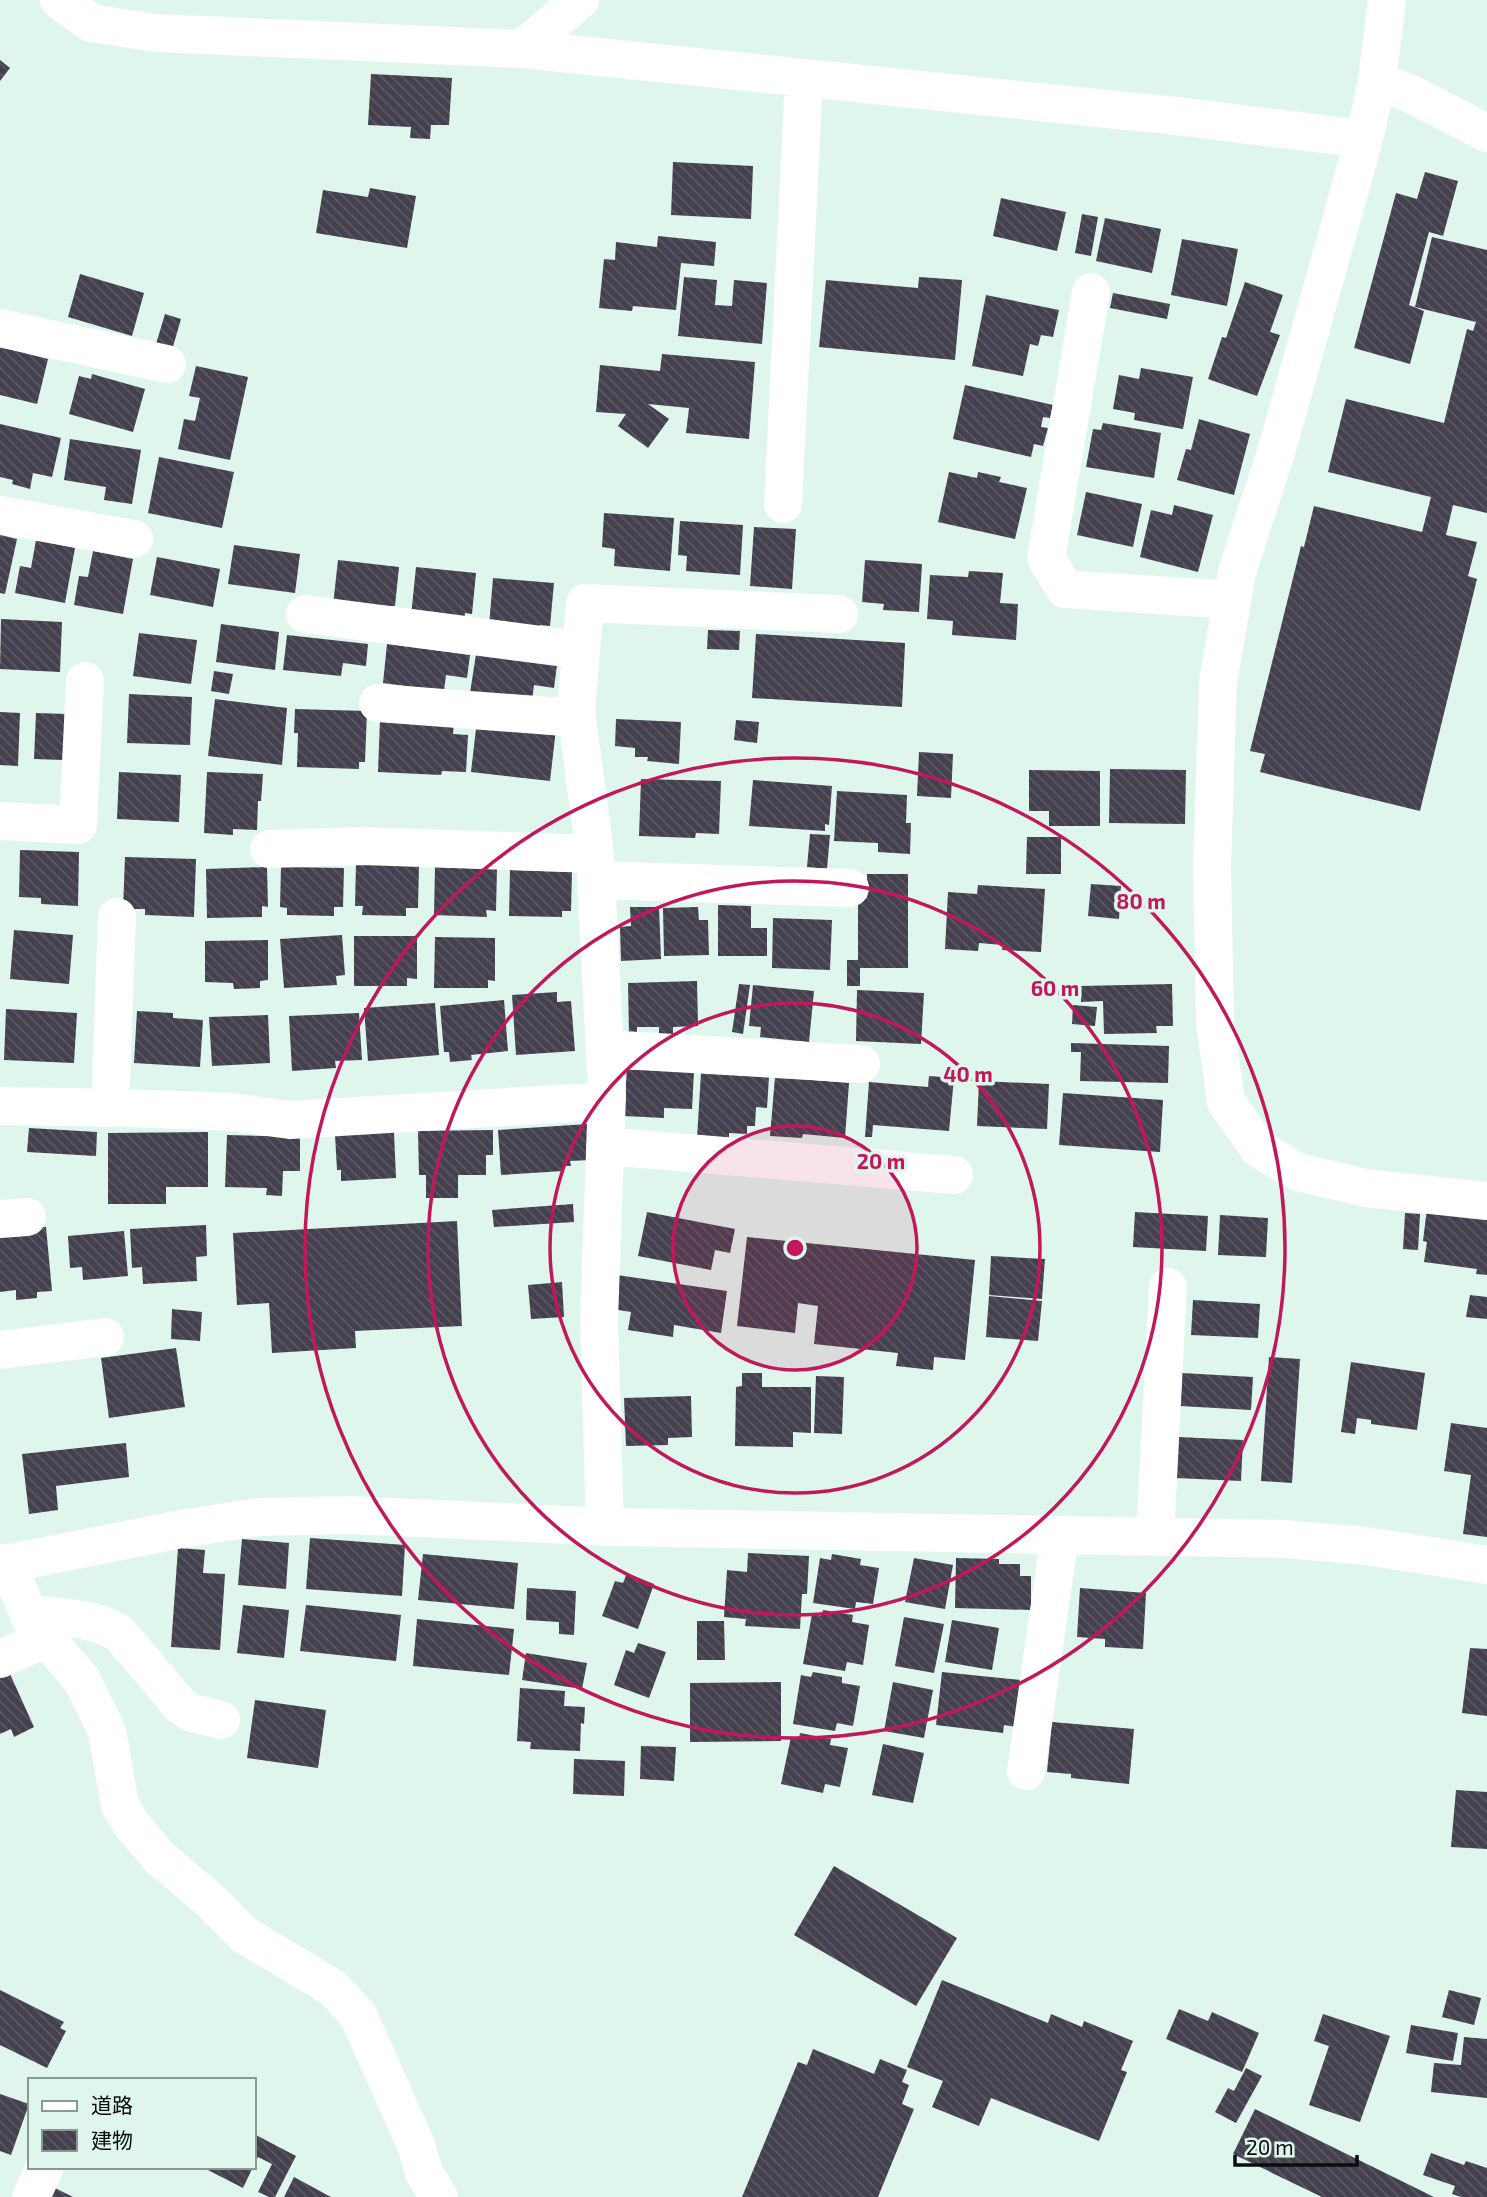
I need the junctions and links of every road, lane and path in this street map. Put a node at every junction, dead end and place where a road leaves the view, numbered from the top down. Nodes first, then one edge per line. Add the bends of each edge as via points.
1 (59, 0) edge
2 (580, 0) edge
3 (1387, 0) edge
4 (522, 49) junction
5 (804, 78) junction
6 (1377, 81) junction
7 (1487, 133) edge
8 (1364, 139) junction
9 (1091, 292) dead end
10 (0, 328) edge
11 (167, 364) dead end
12 (782, 504) dead end
13 (0, 515) edge
14 (134, 539) dead end
15 (1233, 600) junction
16 (305, 614) dead end
17 (839, 614) dead end
18 (580, 650) junction
19 (85, 681) dead end
20 (378, 703) dead end
21 (577, 718) junction
22 (0, 821) edge
23 (269, 849) dead end
24 (596, 867) junction
25 (850, 888) dead end
26 (117, 916) dead end
27 (605, 1049) junction
28 (861, 1064) dead end
29 (606, 1101) junction
30 (0, 1106) edge
31 (110, 1107) junction
32 (605, 1146) junction
33 (954, 1175) dead end
34 (1487, 1201) edge
35 (1168, 1287) dead end
36 (105, 1336) dead end
37 (0, 1350) edge
38 (605, 1527) junction
39 (1060, 1535) junction
40 (1155, 1536) junction
41 (5, 1563) edge
42 (1487, 1565) edge
43 (37, 1626) junction
44 (0, 1659) edge
45 (221, 1720) dead end
46 (1026, 1771) dead end
47 (44, 2169) edge
48 (31, 2197) edge
49 (439, 2197) edge

1 - 4 street via 91,23 156,33
2 - 4 street
3 - 6 street
4 - 5 street
5 - 8 street
5 - 12 street
6 - 7 street
6 - 8 street
8 - 15 street via 1237,572
9 - 15 street via 1046,558 1065,589
10 - 11 street
13 - 14 street
15 - 34 street via 1218,682 1212,867 1215,1021 1226,1102 1259,1149 1297,1172 1366,1188
16 - 18 street
17 - 18 street via 584,603
18 - 21 street
19 - 22 street via 78,825
20 - 21 street
21 - 24 street
23 - 24 street via 363,846
24 - 25 street
24 - 27 street
26 - 31 street
27 - 28 street
27 - 29 street
29 - 31 street via 290,1120 233,1112
29 - 32 street
30 - 31 street
32 - 33 street
32 - 38 street via 598,1320
35 - 40 street
36 - 37 street
38 - 39 street
38 - 41 street via 351,1515 257,1517
39 - 40 street
39 - 46 street
40 - 42 street via 1366,1546
41 - 43 street
43 - 44 street
43 - 45 street via 87,1621 107,1626 119,1633 181,1706
43 - 49 street via 82,1680 107,1731 120,1805 132,1825 160,1858 243,1934 333,1988 358,2015 424,2173
47 - 48 street

